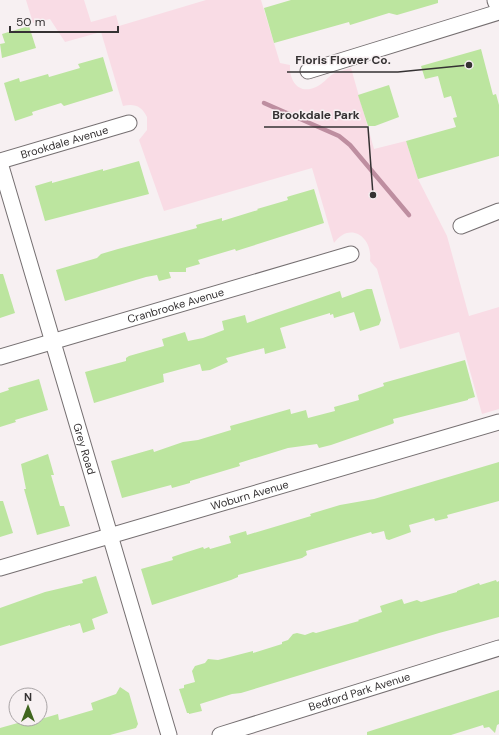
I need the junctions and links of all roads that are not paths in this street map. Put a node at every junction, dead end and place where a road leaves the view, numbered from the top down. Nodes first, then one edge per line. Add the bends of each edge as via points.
1 (499, 12) edge
2 (308, 70) dead end
3 (129, 123) dead end
4 (0, 162) edge
5 (499, 211) edge
6 (461, 226) dead end
7 (351, 254) dead end
8 (53, 342) junction
9 (0, 357) edge
10 (499, 422) edge
11 (109, 536) junction
12 (0, 568) edge
13 (499, 648) edge
14 (169, 735) edge
15 (220, 735) edge

1 - 2 street
3 - 4 street, Brookdale Avenue
4 - 8 street, Grey Road
5 - 6 street
7 - 8 street, Cranbrooke Avenue
8 - 9 street, Cranbrooke Avenue
8 - 11 street, Grey Road
10 - 11 street, Woburn Avenue
11 - 12 street, Woburn Avenue
11 - 14 street, Grey Road
13 - 15 street, Bedford Park Avenue

